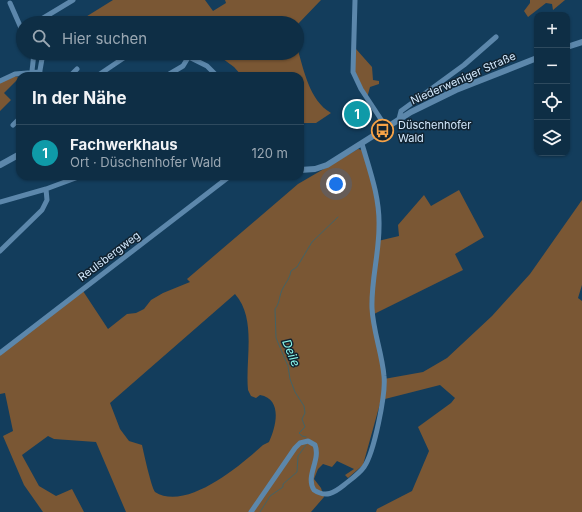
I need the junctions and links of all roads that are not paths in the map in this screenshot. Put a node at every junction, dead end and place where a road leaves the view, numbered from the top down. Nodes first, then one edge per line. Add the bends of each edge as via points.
1 (73, 0) edge
2 (355, 0) edge
3 (10, 3) dead end
4 (47, 16) edge
5 (16, 17) edge
6 (496, 37) dead end
7 (582, 42) edge
8 (570, 47) edge
9 (534, 59) edge
10 (33, 60) edge
11 (42, 60) edge
12 (121, 60) edge
13 (187, 60) edge
14 (196, 60) edge
15 (77, 69) dead end
16 (32, 71) joint
17 (26, 72) edge
18 (39, 72) edge
19 (74, 72) edge
20 (103, 72) edge
21 (173, 72) edge
22 (213, 72) edge
23 (16, 74) edge
24 (0, 81) edge
25 (399, 119) junction
26 (16, 122) edge
27 (13, 125) dead end
28 (386, 127) junction
29 (362, 144) junction
30 (16, 156) edge
31 (0, 165) edge
32 (304, 170) edge
33 (70, 180) edge
34 (225, 180) edge
35 (46, 189) junction
36 (0, 202) edge
37 (0, 251) edge
38 (0, 353) edge
39 (251, 512) edge

1 - 4 street
2 - 28 street via 352,69 361,89
3 - 5 street
6 - 25 street, Niederweniger Straße via 464,65 401,111
7 - 8 street
9 - 25 street, Niederweniger Straße via 456,90
10 - 16 street
11 - 18 street
12 - 20 street
13 - 21 street via 183,66
14 - 22 street
15 - 19 street
16 - 17 street
23 - 24 street
25 - 28 street, Niederweniger Straße
26 - 27 street
28 - 29 street, Niederweniger Straße
29 - 32 street, Niederweniger Straße via 324,167
29 - 39 street via 379,215 372,308 384,383 384,398 371,450 361,470 336,492 324,494 316,491 311,482 315,445 310,442 300,443
30 - 31 street
33 - 35 street
34 - 38 street, Reulsbergweg
35 - 36 street
35 - 37 street via 47,200 42,210

